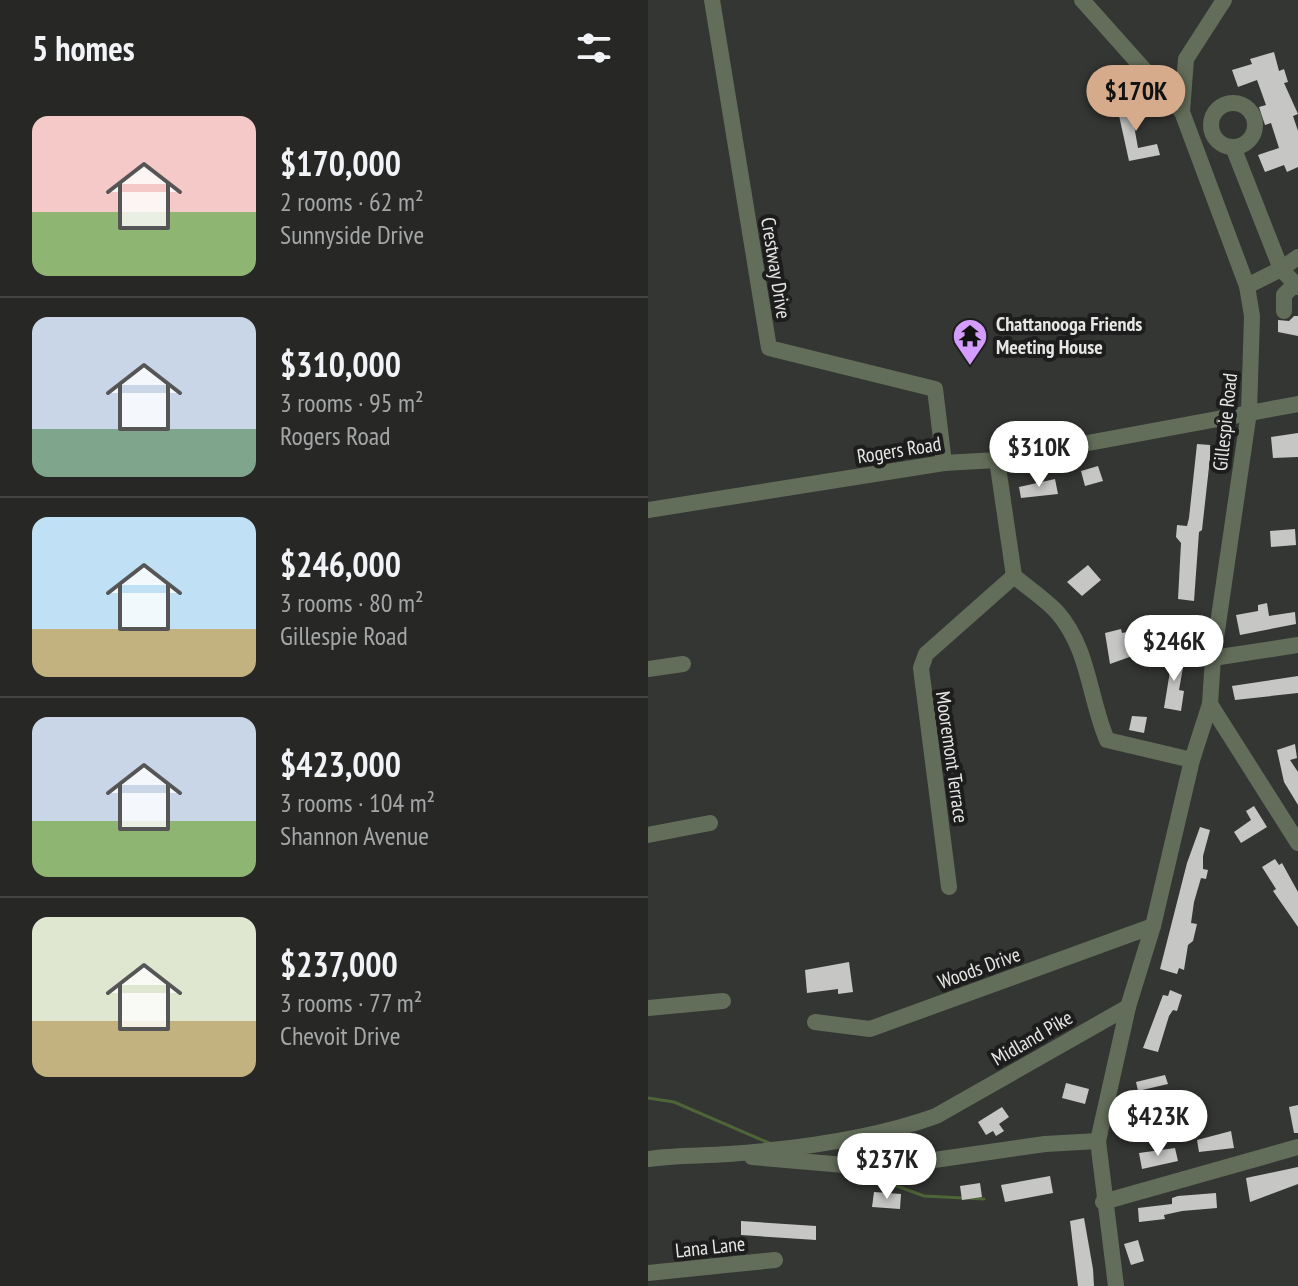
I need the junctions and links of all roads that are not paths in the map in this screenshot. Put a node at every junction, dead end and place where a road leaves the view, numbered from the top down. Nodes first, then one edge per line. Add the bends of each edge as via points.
1 (712, 0) edge
2 (1082, 0) edge
3 (1224, 0) edge
4 (1182, 112) junction
5 (1233, 147) dead end
6 (1298, 257) edge
7 (1281, 269) junction
8 (1296, 285) edge
9 (1247, 286) junction
10 (1284, 311) dead end
11 (1298, 404) edge
12 (1249, 412) junction
13 (997, 460) junction
14 (944, 463) junction
15 (648, 510) edge
16 (1014, 576) junction
17 (1298, 645) edge
18 (1213, 658) junction
19 (683, 664) dead end
20 (648, 669) edge
21 (1210, 704) junction
22 (1192, 760) junction
23 (710, 823) dead end
24 (1293, 825) edge
25 (648, 835) edge
26 (1298, 843) edge
27 (949, 887) dead end
28 (1153, 926) junction
29 (723, 1001) dead end
30 (1128, 1007) junction
31 (648, 1008) edge
32 (815, 1022) dead end
33 (1098, 1141) junction
34 (1298, 1147) edge
35 (731, 1154) junction
36 (648, 1159) edge
37 (1103, 1202) junction
38 (775, 1260) dead end
39 (648, 1273) edge
40 (1116, 1286) edge

1 - 14 street, Crestway Drive via 769,348 935,389
2 - 4 street
3 - 4 street, Gillespie Road via 1186,59
4 - 9 street, Gillespie Road
5 - 7 street
6 - 7 street
7 - 8 street
7 - 9 street
8 - 10 street via 1284,295
9 - 12 street, Gillespie Road via 1252,316
11 - 12 street, Rogers Road
12 - 13 street, Rogers Road
12 - 18 street, Gillespie Road
13 - 14 street, Rogers Road
13 - 16 street
14 - 15 street, Rogers Road
16 - 22 street via 1057,612 1073,635 1107,740
16 - 27 street, Mooremont Terrace via 926,654 921,668
17 - 18 street
18 - 21 street, Gillespie Road
19 - 20 street
21 - 22 street
21 - 24 street
22 - 28 street
23 - 25 street
24 - 26 street
28 - 30 street
28 - 32 street, Woods Drive via 870,1029
29 - 31 street
30 - 33 street
30 - 35 street, Midland Pike via 936,1116 851,1137
33 - 35 street via 879,1168
33 - 37 street
34 - 37 street
35 - 36 street, Midland Pike
37 - 40 street
38 - 39 street, Lana Lane

